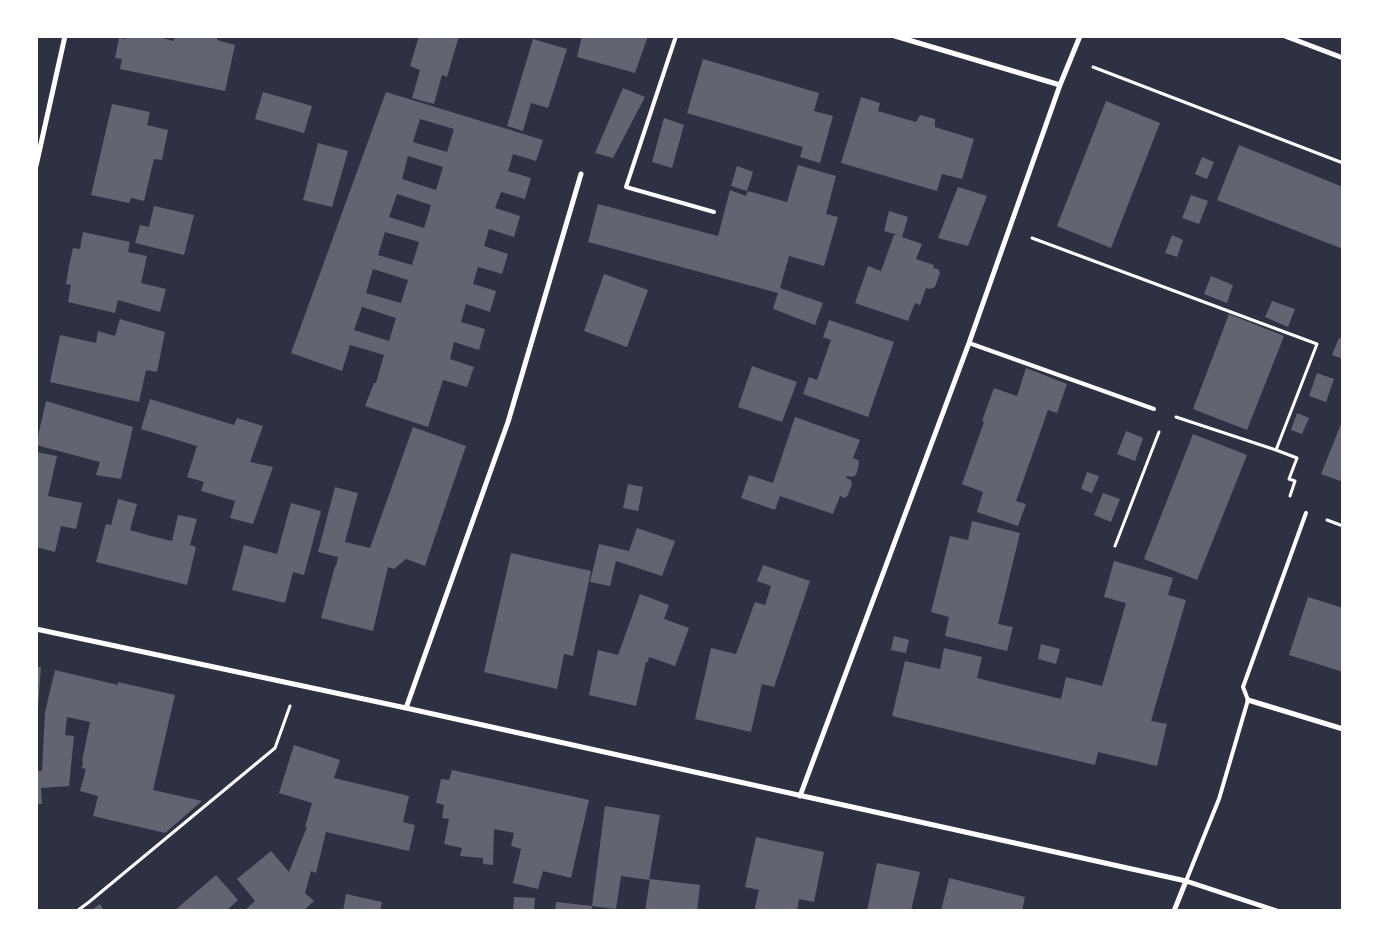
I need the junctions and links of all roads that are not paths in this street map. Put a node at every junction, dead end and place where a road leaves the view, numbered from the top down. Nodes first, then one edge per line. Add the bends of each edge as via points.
1 (65, 36) edge
2 (676, 36) edge
3 (895, 36) edge
4 (1080, 36) edge
5 (1285, 36) edge
6 (1343, 58) edge
7 (1060, 85) junction
8 (36, 166) edge
9 (581, 174) dead end
10 (714, 212) dead end
11 (969, 343) junction
12 (1154, 409) road end
13 (1306, 513) road end
14 (36, 629) edge
15 (1248, 700) junction
16 (406, 708) junction
17 (1343, 729) edge
18 (800, 796) junction
19 (1186, 880) junction
20 (1174, 911) edge
21 (1277, 911) edge

1 - 8 street
2 - 10 lane via 626,187
3 - 7 street
4 - 7 street
5 - 6 street
7 - 11 street
9 - 16 street via 508,422
11 - 12 lane
11 - 18 street
13 - 15 lane via 1243,687
14 - 16 street
15 - 17 street
15 - 19 lane via 1219,799
16 - 18 street
18 - 19 street
19 - 20 street
19 - 21 street

